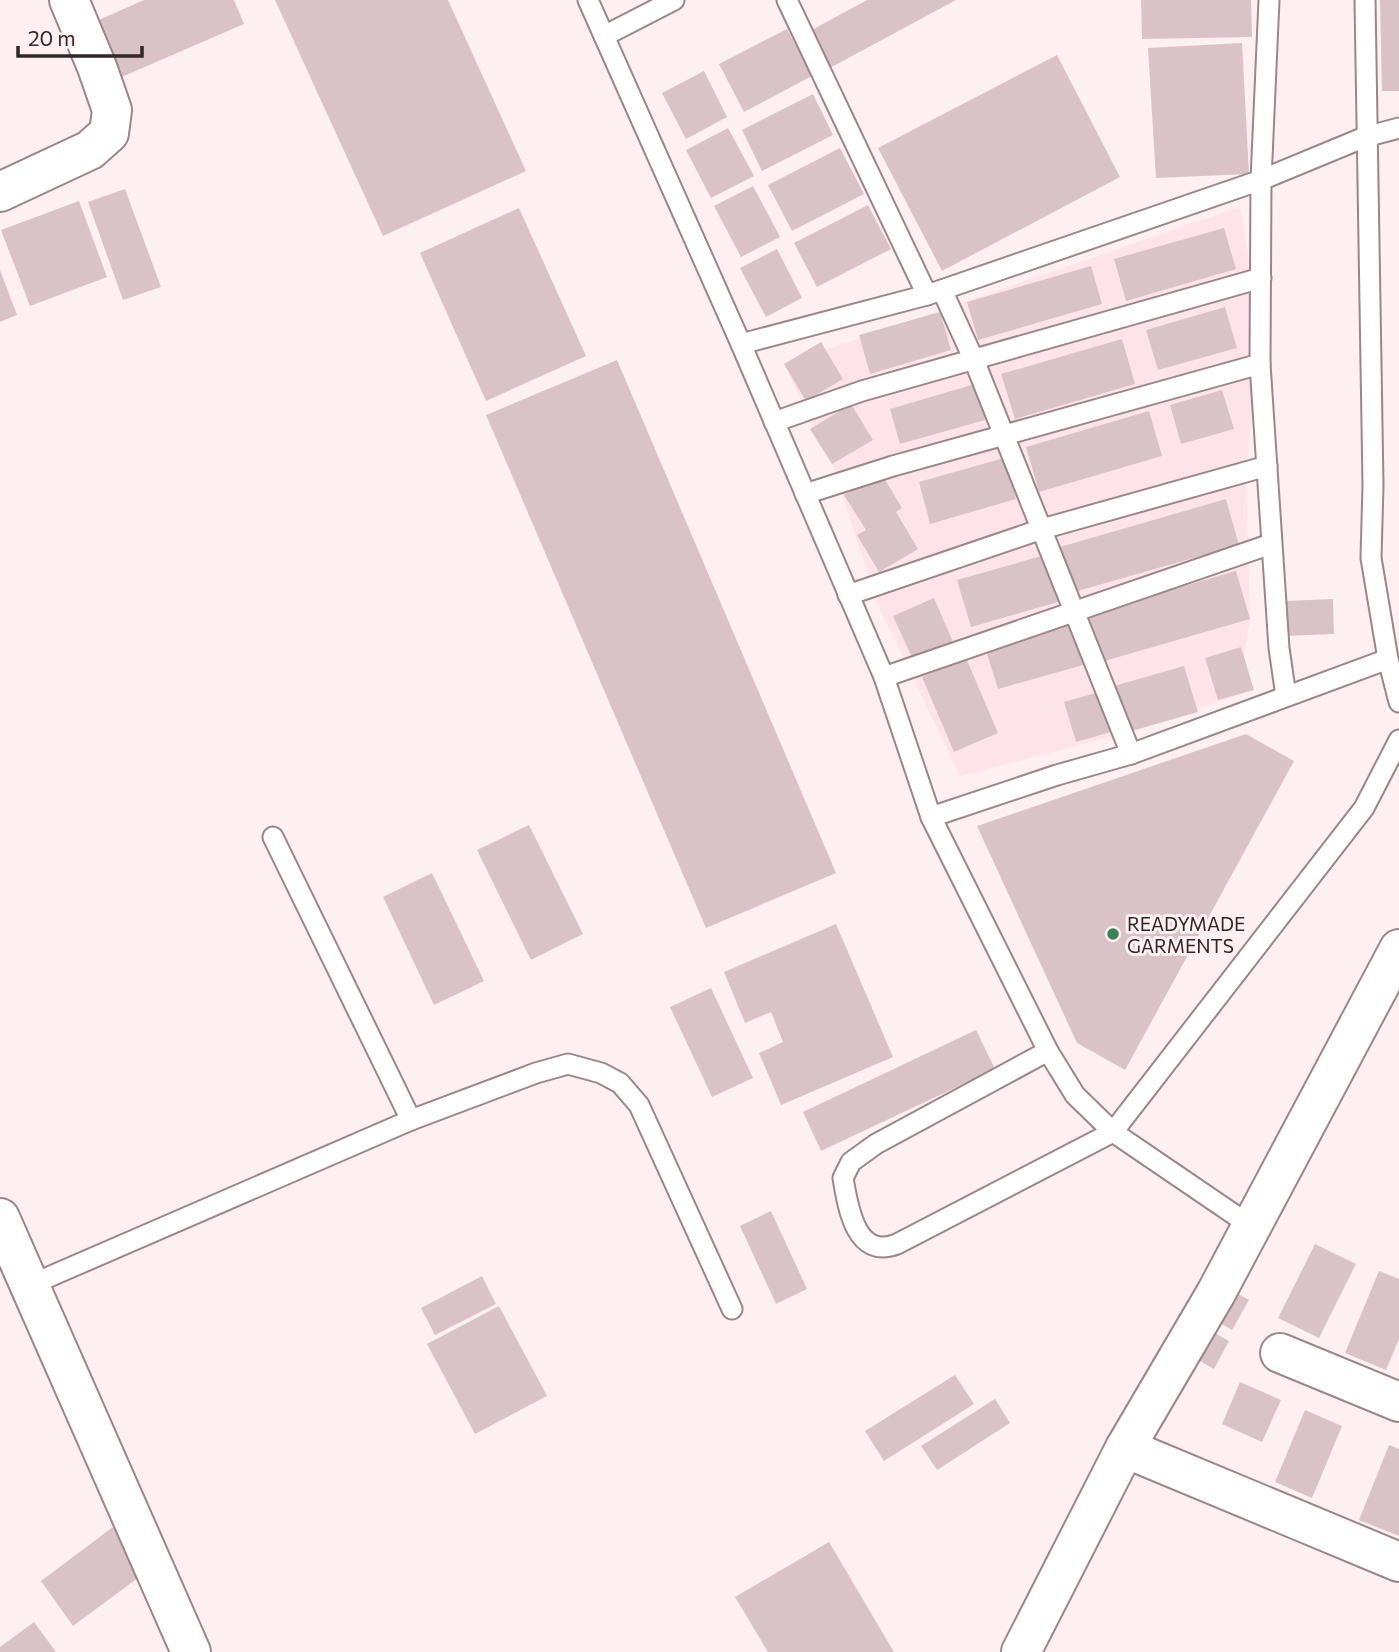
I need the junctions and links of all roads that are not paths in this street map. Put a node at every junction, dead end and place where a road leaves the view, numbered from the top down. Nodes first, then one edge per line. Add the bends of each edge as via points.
1 (69, 0) edge
2 (588, 0) edge
3 (674, 0) edge
4 (787, 0) edge
5 (1269, 0) edge
6 (1364, 0) edge
7 (604, 36) junction
8 (1399, 128) edge
9 (1365, 137) junction
10 (1261, 180) junction
11 (0, 192) edge
12 (1262, 278) junction
13 (935, 292) junction
14 (741, 344) junction
15 (974, 360) junction
16 (1260, 364) junction
17 (774, 422) junction
18 (1004, 436) junction
19 (1267, 466) junction
20 (805, 494) junction
21 (1042, 529) junction
22 (1271, 544) junction
23 (848, 595) junction
24 (1073, 611) junction
25 (1388, 659) junction
26 (884, 677) junction
27 (1286, 696) junction
28 (1399, 702) edge
29 (1399, 740) edge
30 (1131, 754) junction
31 (931, 817) junction
32 (273, 837) dead end
33 (1399, 949) edge
34 (1048, 1051) junction
35 (411, 1120) junction
36 (1113, 1132) junction
37 (0, 1218) edge
38 (1251, 1226) junction
39 (29, 1286) junction
40 (732, 1309) dead end
41 (1280, 1353) dead end
42 (1399, 1402) edge
43 (1125, 1448) junction
44 (1399, 1562) edge
45 (191, 1652) edge
46 (1021, 1652) edge

1 - 11 street via 112,110 109,133 90,150
2 - 7 lane
3 - 7 lane
4 - 13 lane
5 - 10 lane
6 - 9 lane
7 - 14 lane
8 - 9 lane
9 - 10 lane
9 - 25 lane via 1371,558
10 - 12 lane
10 - 13 lane
12 - 15 lane
12 - 16 lane
13 - 14 lane
13 - 15 lane
14 - 17 lane
15 - 17 lane via 862,391
15 - 18 lane
16 - 18 lane
16 - 19 lane
17 - 20 lane
18 - 20 lane
18 - 21 lane
19 - 21 lane
19 - 22 lane
20 - 23 lane
21 - 23 lane
21 - 24 lane
22 - 24 lane
22 - 27 lane
23 - 26 lane
24 - 26 lane
24 - 30 lane
25 - 27 lane
25 - 28 lane
26 - 31 lane
27 - 30 lane
29 - 36 lane via 1364,808
30 - 31 lane
31 - 34 lane
32 - 35 lane
33 - 38 street
34 - 36 lane via 1075,1095
34 - 36 lane via 851,1162 843,1178 858,1233 885,1249
35 - 39 lane
35 - 40 lane via 568,1064 620,1083 639,1105
36 - 38 lane
37 - 39 street
38 - 43 street
39 - 45 street
41 - 42 street
43 - 44 street
43 - 46 street

